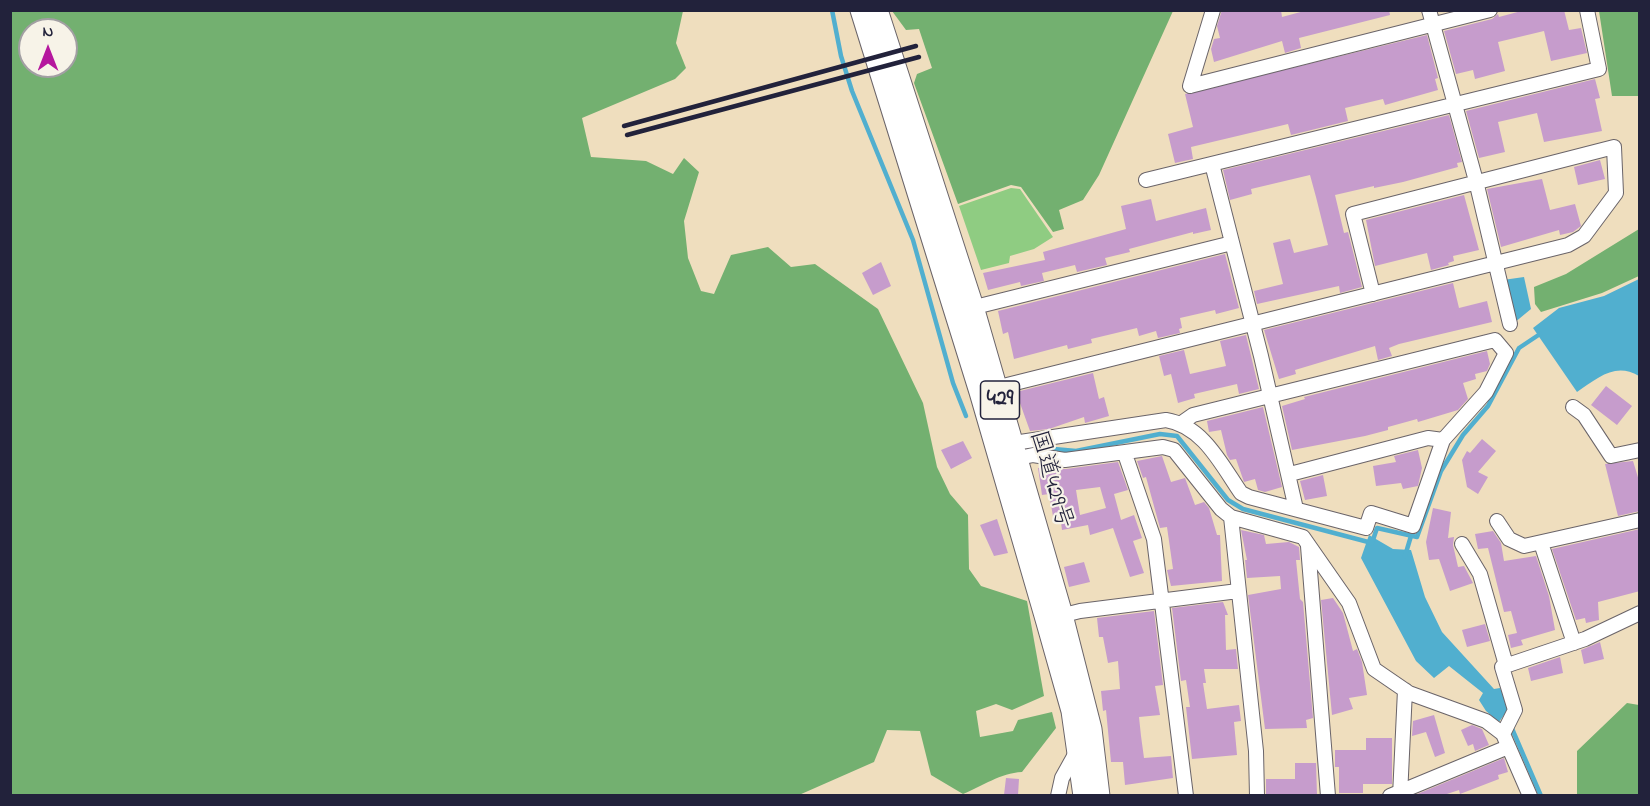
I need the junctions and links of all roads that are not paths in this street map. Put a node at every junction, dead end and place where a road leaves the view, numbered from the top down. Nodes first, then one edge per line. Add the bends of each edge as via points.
1 (861, 10) edge
2 (877, 10) edge
3 (1213, 10) edge
4 (1490, 10) edge
5 (1587, 10) edge
6 (1431, 17) edge
7 (1454, 103) junction
8 (1212, 164) junction
9 (1146, 180) dead end
10 (1476, 181) junction
11 (1232, 243) junction
12 (1495, 263) junction
13 (1373, 294) junction
14 (964, 310) junction
15 (1253, 322) junction
16 (1510, 324) dead end
17 (988, 390) junction
18 (1271, 396) junction
19 (1573, 407) dead end
20 (1183, 422) junction
21 (1443, 440) junction
22 (1640, 450) edge
23 (1006, 453) junction
24 (1125, 454) junction
25 (1290, 474) junction
26 (1296, 508) junction
27 (1231, 517) junction
28 (1640, 520) edge
29 (1497, 521) dead end
30 (1541, 543) junction
31 (1307, 544) junction
32 (1462, 544) dead end
33 (1238, 591) junction
34 (1163, 602) junction
35 (1640, 613) edge
36 (1054, 617) junction
37 (1574, 643) junction
38 (1506, 665) junction
39 (1405, 690) junction
40 (1504, 732) junction
41 (1508, 747) junction
42 (1078, 748) junction
43 (1396, 794) edge
44 (1058, 795) edge
45 (1084, 795) edge
46 (1099, 795) edge
47 (1186, 795) edge
48 (1257, 795) edge
49 (1328, 795) edge
50 (1530, 795) edge

1 - 14 highway, 国道429号 / 429
2 - 14 highway, 国道429号 / 429
3 - 6 street via 1190,86
4 - 6 street
5 - 7 street via 1599,69
6 - 7 street
7 - 8 street
7 - 10 street
8 - 9 street
8 - 11 street
10 - 12 street
10 - 12 street via 1614,147 1616,193 1584,236 1568,245
10 - 13 street via 1353,214
11 - 14 street
11 - 15 street
12 - 13 street
12 - 16 street
13 - 15 street
14 - 17 highway, 国道429号 / 429
15 - 17 street
15 - 18 street
17 - 23 highway, 国道429号 / 429
18 - 20 street
18 - 21 street via 1496,340 1506,353 1486,392
18 - 25 street
19 - 22 street via 1584,416 1611,456
20 - 23 street via 1166,420
20 - 26 street via 1203,438 1241,493
21 - 25 street via 1428,438
21 - 26 street via 1413,526 1371,513 1366,528
23 - 24 street via 1065,460
23 - 36 highway, 国道429号 / 429
24 - 27 street via 1163,447 1174,450 1221,510
24 - 34 street via 1154,539
25 - 26 street
27 - 31 street via 1302,537
27 - 33 street
28 - 30 street
29 - 30 street via 1516,543
30 - 37 street
31 - 39 street via 1349,603 1374,669
31 - 49 street
32 - 38 street via 1480,574
33 - 34 street
33 - 48 street via 1256,751
34 - 36 street
34 - 47 street
35 - 37 street
36 - 42 highway, 国道429号 / 429
36 - 46 highway, 国道429号 / 429 via 1089,719
37 - 38 street
38 - 40 street via 1502,667 1515,710
39 - 40 street via 1486,721
39 - 43 street
40 - 41 street
41 - 43 street
41 - 50 street
42 - 44 street
42 - 45 highway, 国道429号 / 429

